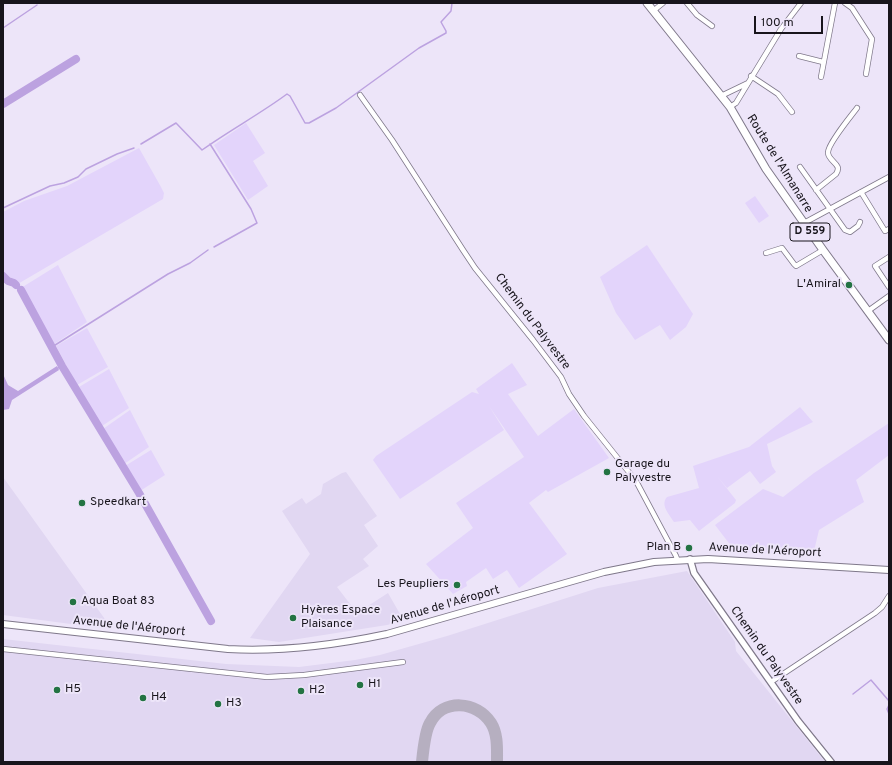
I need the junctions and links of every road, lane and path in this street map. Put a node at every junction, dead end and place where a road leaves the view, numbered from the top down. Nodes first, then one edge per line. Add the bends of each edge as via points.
1 (647, 3) edge
2 (663, 3) edge
3 (687, 3) edge
4 (801, 3) edge
5 (835, 3) edge
6 (845, 3) edge
7 (653, 11) junction
8 (712, 26) dead end
9 (799, 56) dead end
10 (823, 62) junction
11 (866, 74) dead end
12 (752, 76) junction
13 (821, 76) dead end
14 (748, 83) junction
15 (360, 95) dead end
16 (721, 96) junction
17 (730, 107) junction
18 (857, 108) dead end
19 (792, 112) dead end
20 (800, 167) dead end
21 (889, 177) edge
22 (816, 190) junction
23 (862, 192) junction
24 (829, 209) junction
25 (860, 222) dead end
26 (804, 224) junction
27 (889, 229) edge
28 (823, 250) junction
29 (766, 253) dead end
30 (889, 257) edge
31 (889, 287) edge
32 (889, 296) edge
33 (868, 311) junction
34 (889, 340) edge
35 (690, 559) junction
36 (677, 560) junction
37 (889, 570) edge
38 (889, 596) edge
39 (3, 624) edge
40 (3, 649) edge
41 (403, 662) dead end
42 (771, 682) junction
43 (831, 762) edge

1 - 7 main road, D 559
2 - 7 street
3 - 8 street via 697,15
4 - 12 street via 781,29
5 - 10 street
6 - 11 street via 852,8 872,39
7 - 16 main road, D 559
9 - 10 street
10 - 13 street
12 - 14 street
12 - 19 street via 778,94
14 - 16 street
14 - 17 street via 736,103
15 - 36 street, Chemin du Palyvestre via 463,250 534,340 561,377 584,416 636,481 670,542
16 - 17 main road, Route de l'Almanarre / D 559
17 - 26 main road, Route de l'Almanarre / D 559 via 766,169
18 - 22 street via 828,151 828,156 838,166 838,171
20 - 22 street
21 - 23 street
22 - 24 street
23 - 24 street
23 - 27 street via 880,225 885,231
24 - 25 street via 850,232
24 - 26 street
26 - 28 main road, Route de l'Almanarre / D 559
28 - 29 street via 796,266 782,248
28 - 33 main road, Route de l'Almanarre / D 559
30 - 31 street via 875,266
32 - 33 street
33 - 34 main road, Route de l'Almanarre / D 559
35 - 36 main road, Avenue de l'Aéroport
35 - 37 main road, Avenue de l'Aéroport
35 - 42 street, Chemin du Palyvestre via 694,572
36 - 39 main road, Avenue de l'Aéroport via 604,572 387,634 277,649 228,649
38 - 42 street via 875,613
40 - 41 street via 267,677 304,675
42 - 43 street, Chemin du Palyvestre

